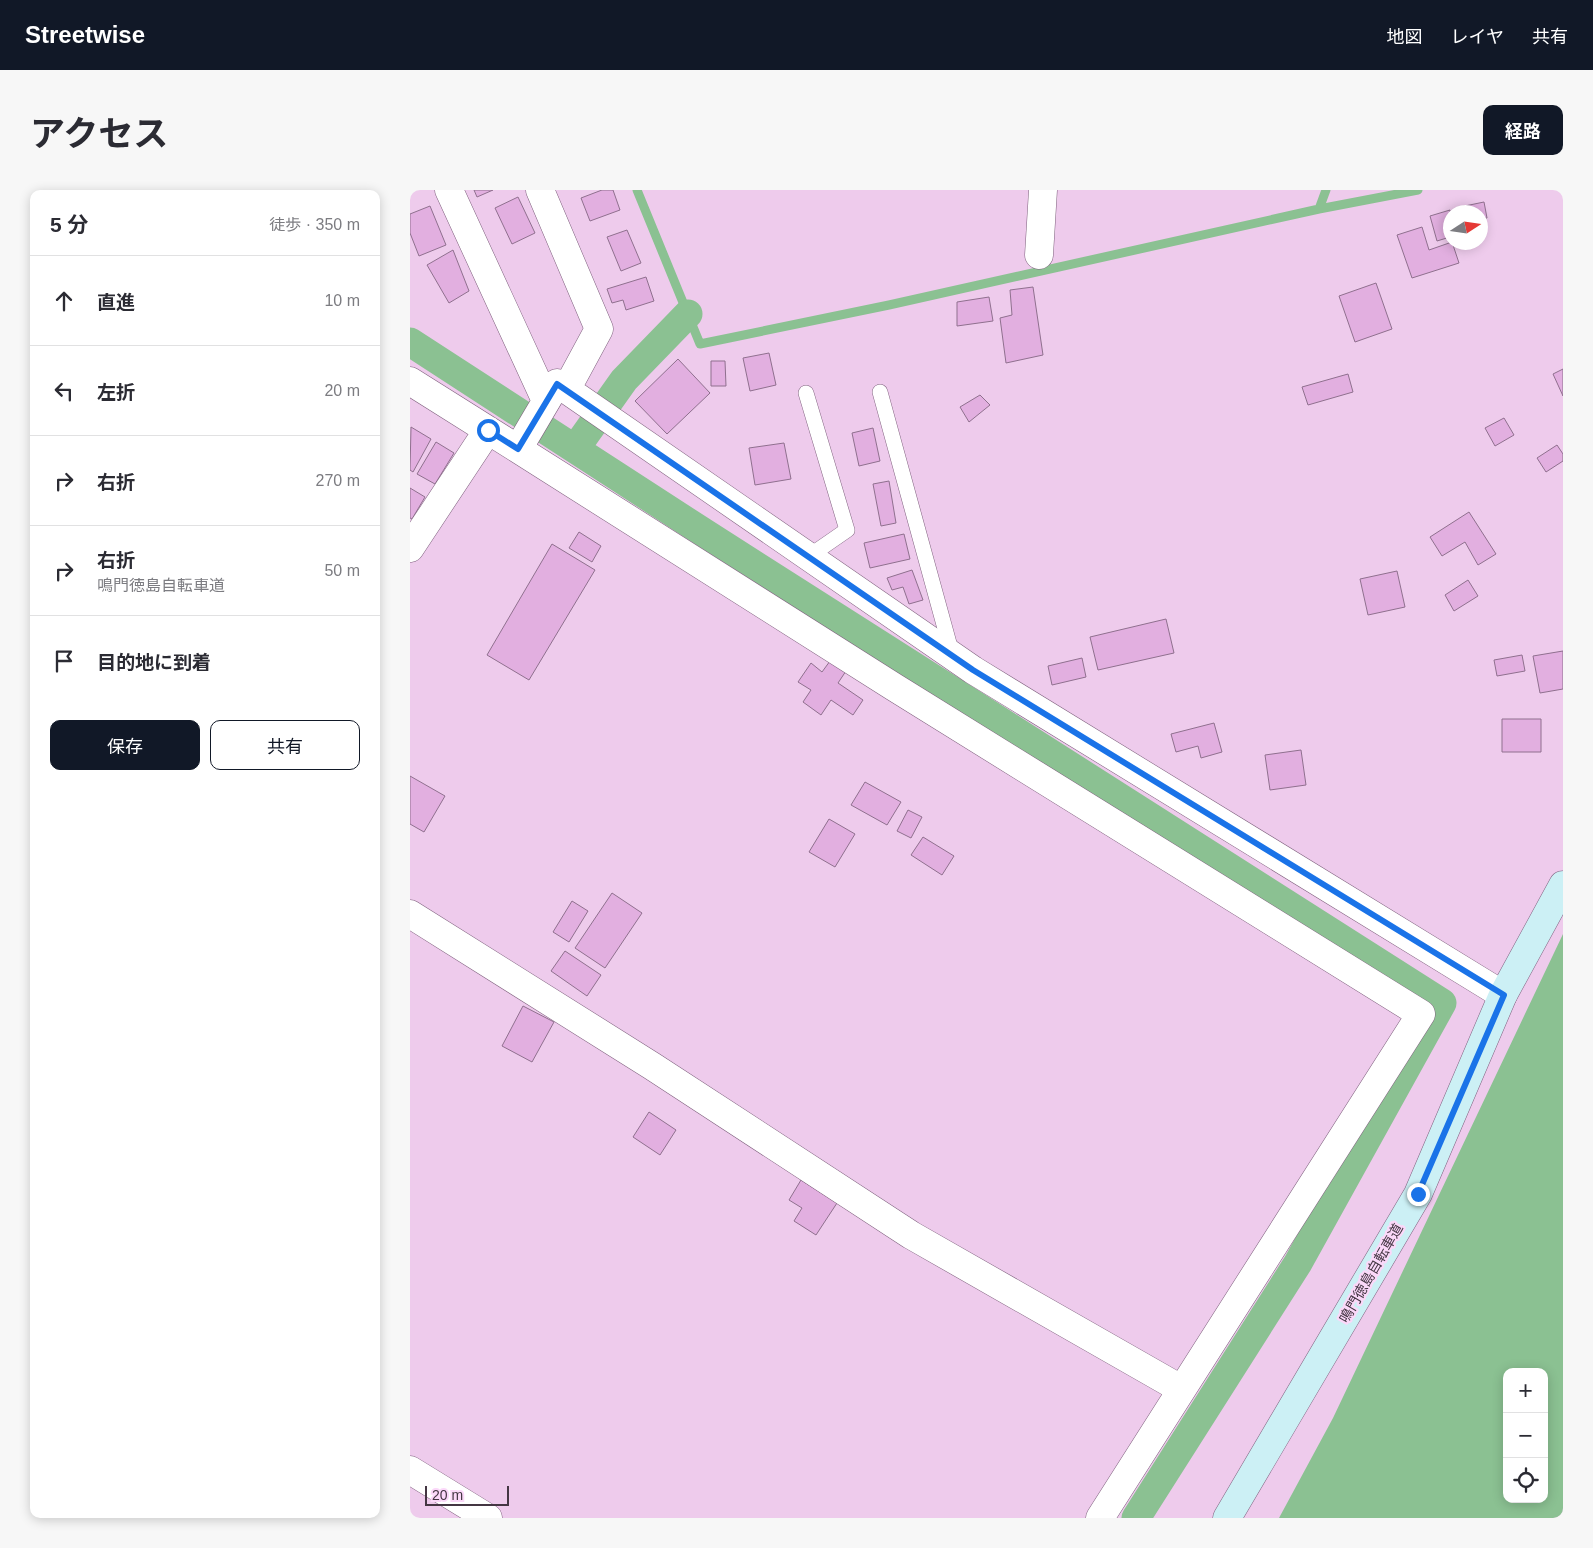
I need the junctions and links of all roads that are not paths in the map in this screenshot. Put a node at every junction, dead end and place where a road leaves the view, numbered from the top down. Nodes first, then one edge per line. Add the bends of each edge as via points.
1 (449, 190) edge
2 (540, 190) edge
3 (1043, 190) edge
4 (1039, 255) dead end
5 (410, 381) edge
6 (880, 392) dead end
7 (806, 393) dead end
8 (556, 396) junction
9 (488, 430) junction
10 (518, 449) junction
11 (410, 548) edge
12 (808, 557) junction
13 (953, 656) junction
14 (1563, 885) edge
15 (410, 914) edge
16 (1504, 995) junction
17 (1181, 1389) junction
18 (410, 1470) edge
19 (488, 1518) edge
20 (1100, 1518) edge
21 (1227, 1518) edge

1 - 8 street
2 - 8 street via 599,329
3 - 4 street
5 - 9 street
6 - 13 lane
7 - 12 lane via 847,530
8 - 10 street
8 - 12 street
9 - 10 street
9 - 11 street
10 - 17 street via 1420,1014 1279,1240
12 - 13 street
13 - 16 street
14 - 16 main road, 鳴門徳島自転車道
15 - 17 street via 652,1066 911,1235
16 - 21 main road, 鳴門徳島自転車道 via 1418,1194
17 - 20 street
18 - 19 street

